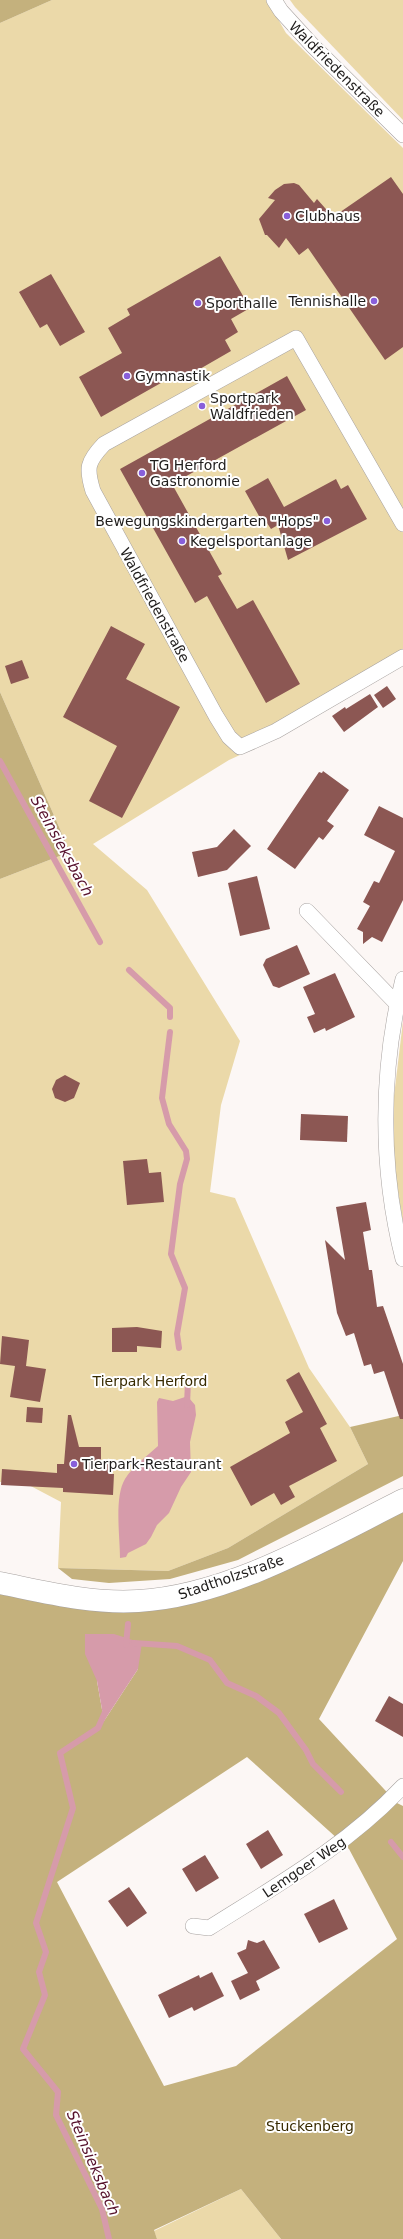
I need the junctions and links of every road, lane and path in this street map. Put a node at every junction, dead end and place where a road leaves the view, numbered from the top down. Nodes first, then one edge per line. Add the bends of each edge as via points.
1 (274, 0) edge
2 (403, 135) edge
3 (403, 524) edge
4 (403, 657) edge
5 (307, 912) dead end
6 (403, 979) edge
7 (398, 1005) junction
8 (403, 1259) edge
9 (403, 1500) edge
10 (0, 1583) edge
11 (403, 1786) edge
12 (193, 1926) dead end

1 - 2 street, Waldfriedenstraße via 281,12 313,46
3 - 4 street, Waldfriedenstraße via 296,338 104,444 93,455 88,468 93,491 216,716 229,737 240,746 276,731
5 - 7 street
6 - 7 street
7 - 8 street via 389,1058 385,1116 387,1172 393,1218
9 - 10 street, Stadtholzstraße via 271,1565 201,1590 172,1597 138,1601 100,1601
11 - 12 street, Lemgoer Weg via 355,1832 327,1853 210,1928

